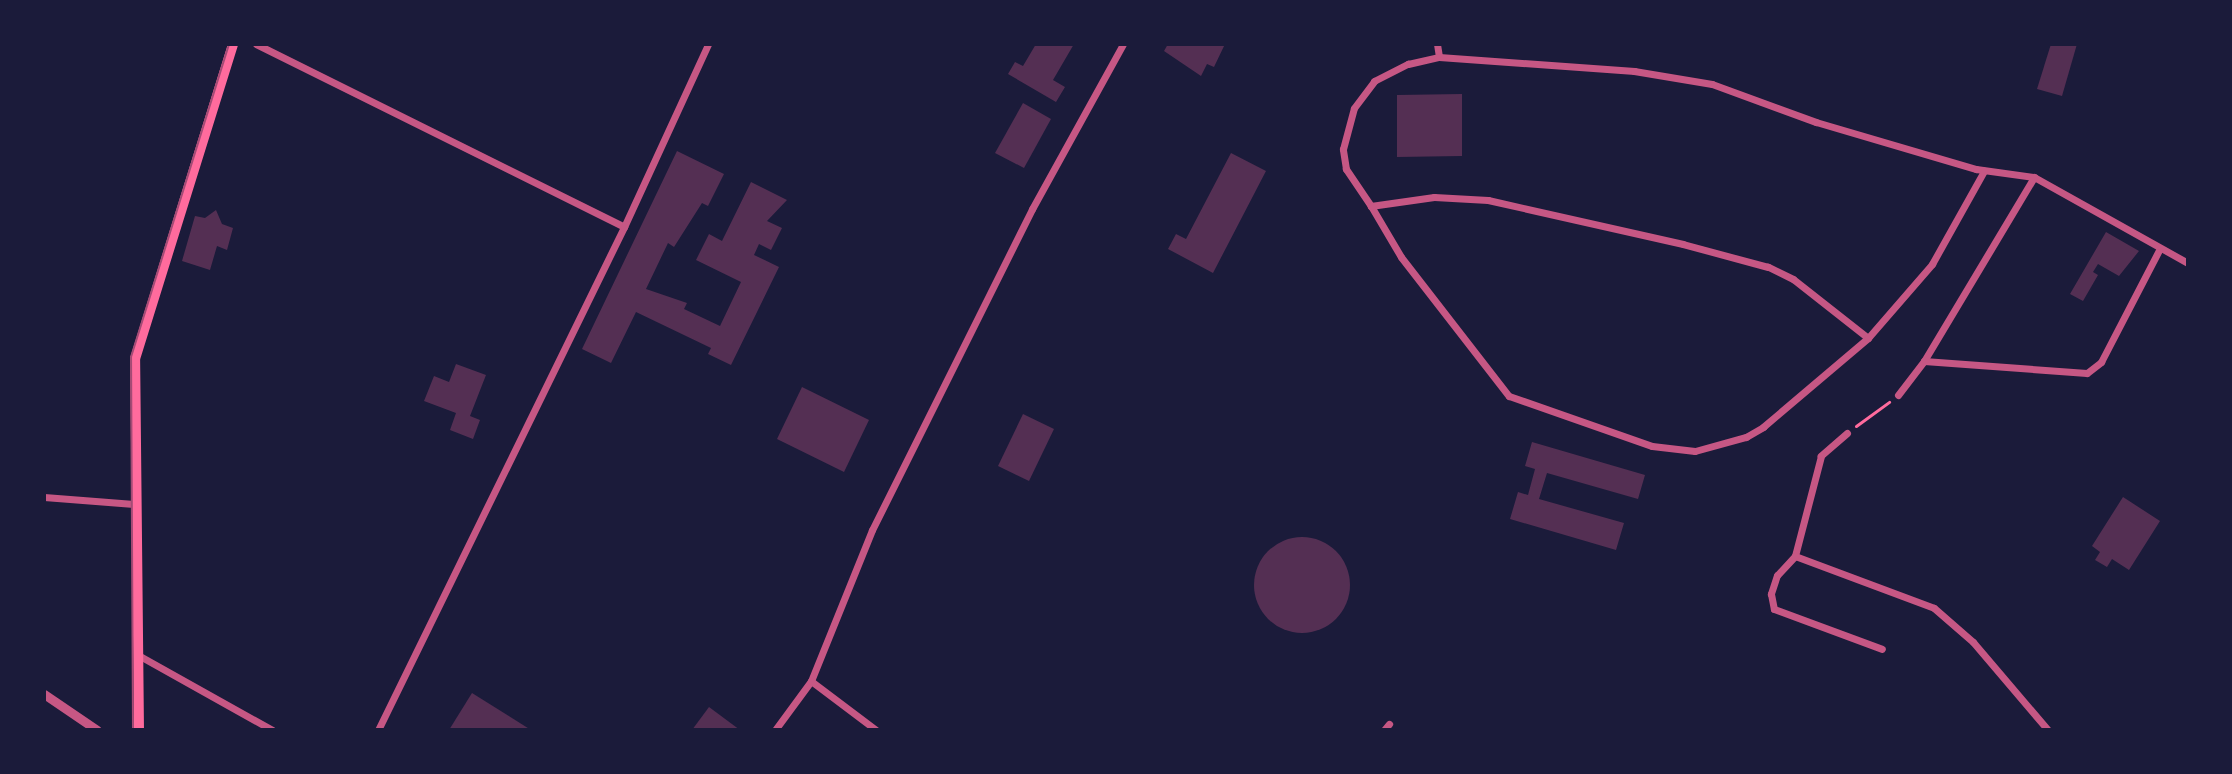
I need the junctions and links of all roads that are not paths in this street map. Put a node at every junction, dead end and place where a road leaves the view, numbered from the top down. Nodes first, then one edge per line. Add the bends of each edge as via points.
1 (233, 44) edge
2 (256, 44) edge
3 (1123, 44) edge
4 (1437, 44) edge
5 (704, 45) edge
6 (1439, 57) junction
7 (1984, 171) junction
8 (2034, 177) junction
9 (1371, 206) junction
10 (624, 227) junction
11 (2160, 248) junction
12 (2188, 263) edge
13 (1868, 338) junction
14 (1924, 361) junction
15 (1898, 395) road end
16 (1847, 433) road end
17 (44, 497) edge
18 (134, 499) junction
19 (1795, 556) junction
20 (1882, 649) dead end
21 (138, 655) junction
22 (811, 681) junction
23 (44, 694) edge
24 (97, 730) edge
25 (139, 730) edge
26 (272, 730) edge
27 (378, 730) edge
28 (775, 730) edge
29 (876, 730) edge
30 (2048, 730) edge

1 - 18 main road via 135,359
2 - 10 street
3 - 22 street via 1032,209 879,516
4 - 6 street
5 - 10 street
6 - 7 street via 1677,75
6 - 9 street via 1408,64 1374,81 1354,108 1343,149 1346,169
7 - 8 street
7 - 13 street via 1932,264
8 - 11 street
8 - 14 street
9 - 13 street via 1434,197 1488,200 1683,244 1793,279
9 - 13 street via 1401,257 1509,396 1652,446 1695,451 1746,437
10 - 27 street
11 - 12 street
11 - 14 street via 2101,362 2087,373
14 - 15 street
16 - 19 street via 1821,456
17 - 18 street
18 - 21 main road
19 - 20 street via 1777,575 1771,594 1774,609
19 - 30 street via 1934,608 1973,642
21 - 25 main road
21 - 26 street
22 - 28 street
22 - 29 street
23 - 24 street

